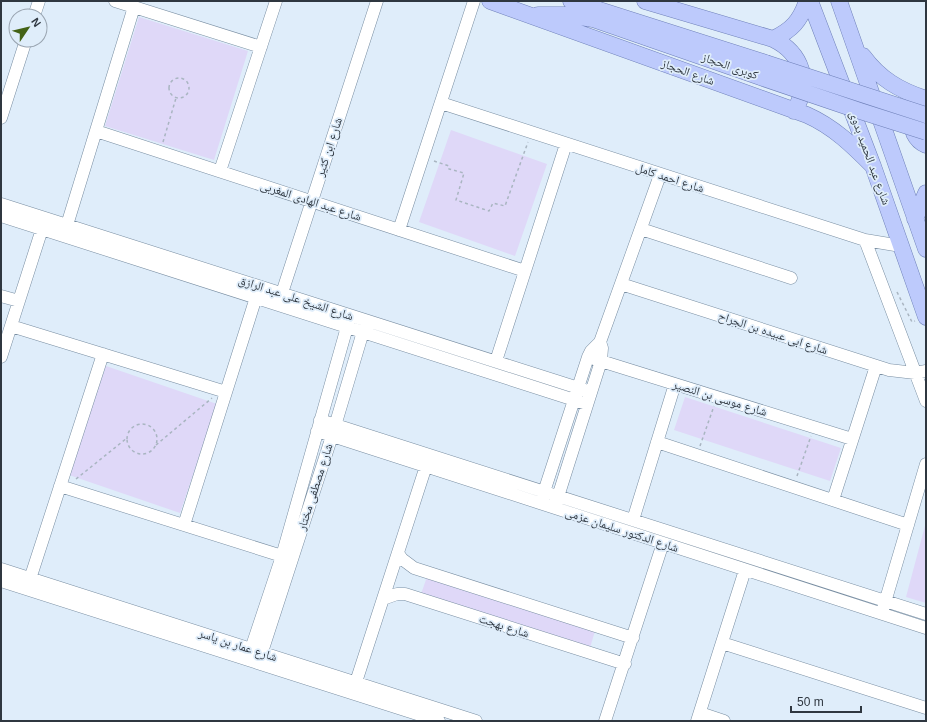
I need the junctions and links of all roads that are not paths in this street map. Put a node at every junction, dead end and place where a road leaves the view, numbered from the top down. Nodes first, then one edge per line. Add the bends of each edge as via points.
1 (115, 1) edge
2 (276, 1) edge
3 (377, 1) edge
4 (474, 1) edge
5 (490, 1) edge
6 (571, 1) edge
7 (646, 1) edge
8 (807, 1) edge
9 (810, 1) edge
10 (839, 1) edge
11 (676, 6) edge
12 (134, 7) junction
13 (531, 16) junction
14 (773, 39) junction
15 (855, 45) junction
16 (261, 47) junction
17 (23, 48) edge
18 (765, 71) junction
19 (926, 101) edge
20 (441, 103) junction
21 (794, 111) junction
22 (926, 115) edge
23 (1, 118) edge
24 (96, 131) junction
25 (926, 132) edge
26 (566, 144) junction
27 (926, 145) edge
28 (873, 166) junction
29 (220, 171) junction
30 (660, 175) junction
31 (926, 193) edge
32 (312, 201) junction
33 (1, 204) edge
34 (1, 216) edge
35 (915, 219) junction
36 (67, 225) junction
37 (42, 229) junction
38 (641, 229) junction
39 (399, 230) junction
40 (865, 240) junction
41 (901, 246) junction
42 (926, 249) edge
43 (525, 272) junction
44 (791, 278) dead end
45 (621, 284) junction
46 (258, 292) junction
47 (282, 293) junction
48 (1, 296) edge
49 (19, 302) junction
50 (350, 315) junction
51 (367, 320) junction
52 (919, 320) edge
53 (11, 326) junction
54 (347, 327) junction
55 (363, 332) junction
56 (600, 342) junction
57 (103, 354) junction
58 (1, 357) edge
59 (588, 357) junction
60 (601, 361) junction
61 (496, 362) junction
62 (876, 366) junction
63 (920, 372) edge
64 (674, 384) junction
65 (577, 387) junction
66 (224, 391) junction
67 (591, 392) junction
68 (574, 400) junction
69 (926, 401) edge
70 (587, 404) junction
71 (319, 426) junction
72 (334, 430) junction
73 (852, 439) junction
74 (657, 442) junction
75 (926, 464) edge
76 (426, 466) junction
77 (63, 487) junction
78 (558, 496) junction
79 (543, 498) junction
80 (833, 500) junction
81 (554, 508) junction
82 (633, 520) junction
83 (184, 525) junction
84 (908, 525) junction
85 (663, 543) junction
86 (398, 553) junction
87 (282, 556) junction
88 (1, 569) edge
89 (745, 570) junction
90 (30, 579) junction
91 (1, 581) edge
92 (383, 599) junction
93 (886, 601) junction
94 (882, 614) junction
95 (926, 614) edge
96 (926, 628) edge
97 (633, 638) junction
98 (722, 643) junction
99 (256, 650) junction
100 (624, 664) junction
101 (356, 682) junction
102 (926, 708) edge
103 (699, 717) edge
104 (440, 721) edge
105 (476, 721) edge
106 (605, 721) edge
107 (724, 721) edge

1 - 12 street
2 - 16 street
3 - 32 street, شارع ابن كثير
4 - 20 street
5 - 13 main road, شارع الحجاز
6 - 18 main road, كوبرى الحجاز
7 - 11 main road
8 - 14 main road via 802,15 794,26
9 - 28 main road, شارع عبد الحميد بدوى
10 - 15 main road, شارع عبد الحميد بدوى
11 - 14 main road
12 - 16 street
12 - 24 street
13 - 18 main road, كوبرى الحجاز via 563,15 593,19
13 - 21 main road, شارع الحجاز
14 - 21 main road via 794,54 802,70 802,95
15 - 19 main road via 869,64 888,82
15 - 35 main road, شارع عبد الحميد بدوى
16 - 29 street
17 - 23 street
18 - 22 main road, كوبرى الحجاز, bridge
18 - 25 main road, كوبرى الحجاز, bridge via 860,111
19 - 27 main road via 916,110 912,120 916,136
20 - 26 street, شارع احمد كامل
20 - 39 street
21 - 28 main road, شارع الحجاز via 820,120 831,127
24 - 29 street, شارع عبد الهادى المغربى
24 - 36 street
26 - 30 street, شارع احمد كامل
26 - 43 street
28 - 41 main road, شارع عبد الحميد بدوى
29 - 32 street, شارع عبد الهادى المغربى
30 - 38 street
30 - 40 street, شارع احمد كامل
31 - 35 main road
32 - 39 street, شارع عبد الهادى المغربى
32 - 47 street, شارع ابن كثير
33 - 36 street, شارع الشيخ على عبد الرازق
34 - 37 street, شارع الشيخ على عبد الرازق
35 - 42 main road, شارع عبد الحميد بدوى
36 - 46 street, شارع الشيخ على عبد الرازق
37 - 46 street, شارع الشيخ على عبد الرازق
37 - 49 street
38 - 44 street
38 - 45 street
39 - 43 street, شارع عبد الهادى المغربى
40 - 41 street, شارع احمد كامل
40 - 63 street
41 - 52 main road, شارع عبد الحميد بدوى
43 - 61 street
45 - 56 street
45 - 62 street, شارع ابى عبيده بن الجراح
46 - 47 street, شارع الشيخ على عبد الرازق
46 - 54 street, شارع الشيخ على عبد الرازق
46 - 66 street
47 - 50 street, شارع الشيخ على عبد الرازق
48 - 49 street
49 - 53 street
50 - 51 street, شارع الشيخ على عبد الرازق
50 - 54 street, شارع مصطفى مختار
51 - 55 street, شارع مصطفى مختار
51 - 61 street, شارع الشيخ على عبد الرازق
53 - 57 street
53 - 58 street
54 - 55 street, شارع الشيخ على عبد الرازق
54 - 71 street, شارع مصطفى مختار
55 - 68 street, شارع الشيخ على عبد الرازق
55 - 72 street, شارع مصطفى مختار
56 - 59 street
56 - 60 street
57 - 66 street
57 - 77 street
59 - 60 street, شارع موسى بن النصير
59 - 65 street
60 - 64 street, شارع موسى بن النصير
60 - 67 street
61 - 65 street, شارع الشيخ على عبد الرازق
62 - 63 street, شارع ابى عبيده بن الجراح via 902,372
62 - 73 street
63 - 69 street
64 - 73 street, شارع موسى بن النصير
64 - 74 street
65 - 67 street, شارع الشيخ على عبد الرازق
65 - 68 street
66 - 83 street
67 - 70 street
68 - 70 street, شارع الشيخ على عبد الرازق
68 - 79 street
70 - 78 street
71 - 72 street, شارع الدكتور سليمان عزمى
71 - 87 street, شارع مصطفى مختار
72 - 76 street, شارع الدكتور سليمان عزمى
72 - 79 street, شارع الدكتور سليمان عزمى
72 - 99 street, شارع مصطفى مختار
73 - 80 street
74 - 80 street
74 - 82 street
75 - 84 street
76 - 79 street, شارع الدكتور سليمان عزمى
76 - 86 street
77 - 83 street
77 - 90 street
78 - 79 street, شارع الدكتور سليمان عزمى
78 - 81 street
78 - 82 street, شارع الدكتور سليمان عزمى
79 - 81 street, شارع الدكتور سليمان عزمى
80 - 84 street
81 - 85 street, شارع الدكتور سليمان عزمى
82 - 93 street, شارع الدكتور سليمان عزمى
83 - 87 street
84 - 93 street
85 - 89 street, شارع الدكتور سليمان عزمى
85 - 97 street
86 - 92 street
86 - 97 street via 414,568
87 - 99 street, شارع مصطفى مختار
88 - 90 street, شارع عمار بن ياسر
89 - 94 street, شارع الدكتور سليمان عزمى
89 - 98 street
90 - 99 street, شارع عمار بن ياسر
91 - 104 street, شارع عمار بن ياسر
92 - 100 street, شارع بهجت via 405,594
92 - 101 street
93 - 94 street
93 - 95 street, شارع الدكتور سليمان عزمى
94 - 96 street, شارع الدكتور سليمان عزمى
97 - 100 street
98 - 102 street
98 - 103 street
99 - 101 street, شارع عمار بن ياسر
100 - 106 street
101 - 105 street, شارع عمار بن ياسر
103 - 107 street

